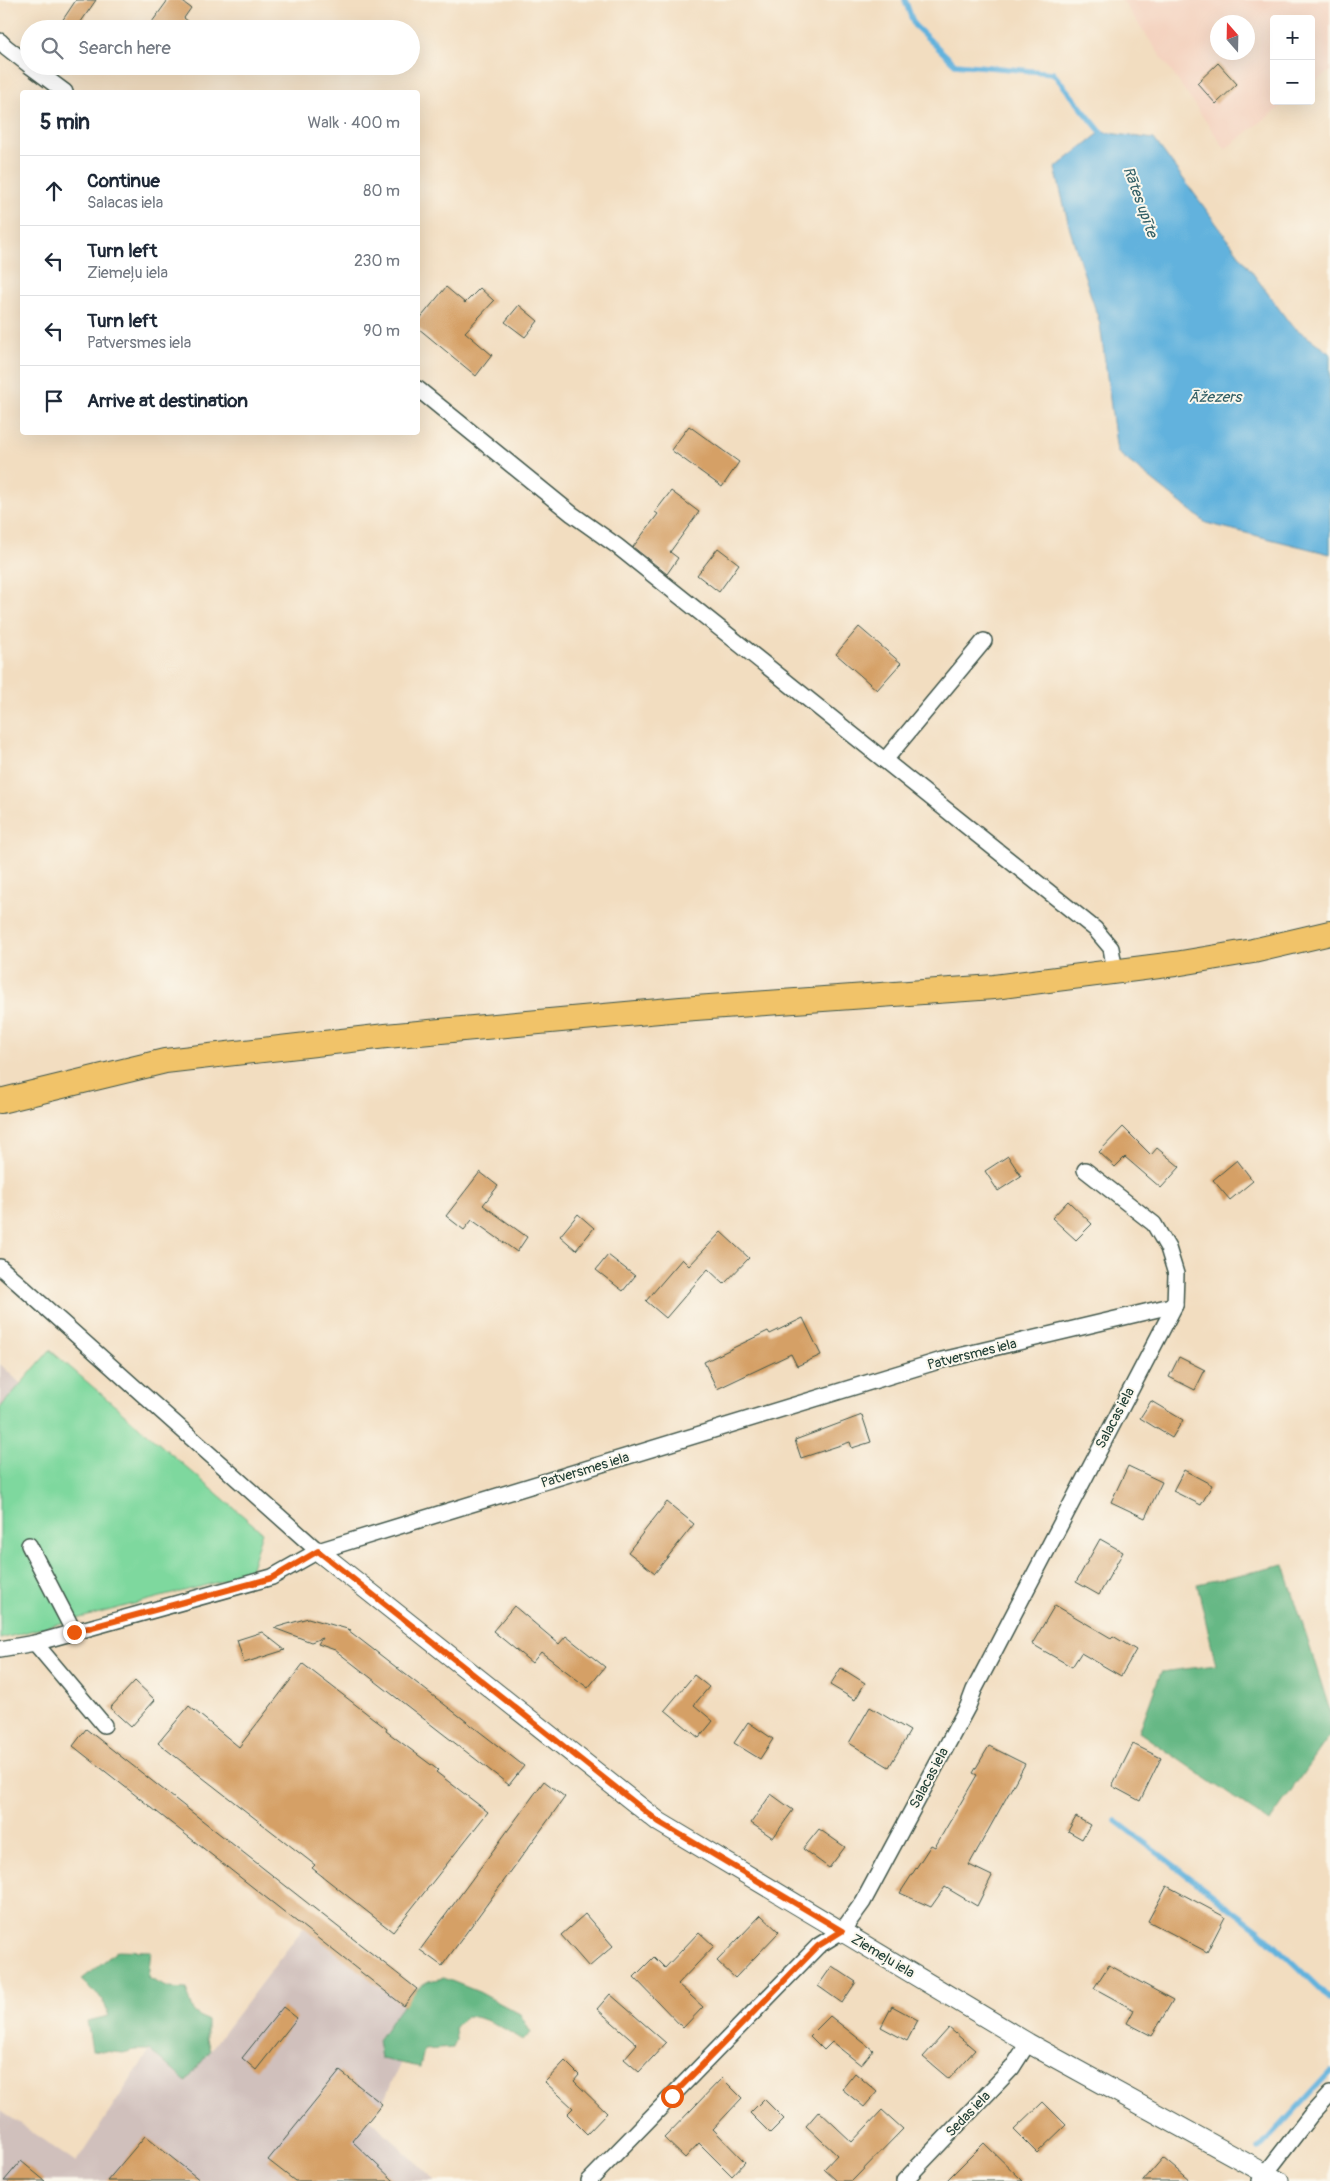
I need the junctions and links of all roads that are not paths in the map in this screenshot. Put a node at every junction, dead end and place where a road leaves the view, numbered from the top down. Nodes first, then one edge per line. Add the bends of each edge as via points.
1 (0, 41) edge
2 (20, 58) edge
3 (42, 75) edge
4 (62, 90) edge
5 (420, 391) edge
6 (984, 641) dead end
7 (885, 760) junction
8 (1330, 933) edge
9 (1115, 971) junction
10 (0, 1101) edge
11 (1084, 1170) dead end
12 (0, 1267) edge
13 (1175, 1304) junction
14 (29, 1545) dead end
15 (318, 1551) junction
16 (74, 1632) junction
17 (35, 1643) junction
18 (0, 1649) edge
19 (104, 1725) dead end
20 (842, 1931) junction
21 (1028, 2043) junction
22 (1330, 2094) edge
23 (1268, 2179) edge
24 (589, 2181) edge
25 (904, 2181) edge

1 - 2 street
3 - 4 street
5 - 7 street
6 - 7 street
7 - 9 street via 1095,929 1111,948
8 - 9 highway via 1253,951
9 - 10 highway via 994,987 681,1009 289,1046 165,1061
11 - 13 street via 1154,1224 1168,1248 1176,1274
12 - 15 street
13 - 15 street, Patversmes iela via 942,1360
13 - 20 street, Salacas iela via 864,1902
14 - 16 street
15 - 16 street, Patversmes iela via 272,1578
15 - 20 street, Ziemeļu iela via 659,1822
16 - 17 street, Patversmes iela
17 - 18 street, Patversmes iela
17 - 19 street
20 - 21 street, Ziemeļu iela
20 - 24 street, Salacas iela via 818,1946
21 - 23 street, Ziemeļu iela
21 - 25 street, Sedas iela via 1012,2068
22 - 23 street via 1310,2116

